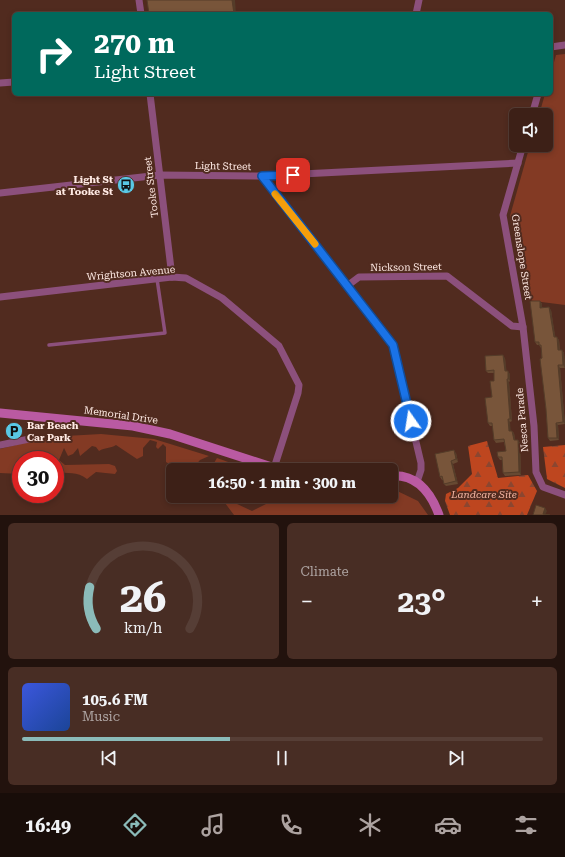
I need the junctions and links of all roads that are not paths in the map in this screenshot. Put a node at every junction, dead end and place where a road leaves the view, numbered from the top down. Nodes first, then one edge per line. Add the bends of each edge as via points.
1 (139, 0) edge
2 (419, 0) edge
3 (141, 12) edge
4 (416, 12) edge
5 (565, 45) edge
6 (553, 48) edge
7 (12, 82) edge
8 (0, 83) edge
9 (150, 96) edge
10 (537, 96) edge
11 (534, 108) edge
12 (521, 152) edge
13 (518, 163) junction
14 (160, 175) junction
15 (262, 176) junction
16 (0, 193) edge
17 (172, 277) junction
18 (157, 278) junction
19 (347, 286) junction
20 (0, 297) edge
21 (523, 327) junction
22 (48, 345) dead end
23 (0, 413) edge
24 (34, 438) dead end
25 (0, 445) edge
26 (259, 463) edge
27 (280, 463) edge
28 (398, 475) edge
29 (417, 482) junction
30 (565, 495) edge
31 (439, 515) edge

1 - 3 street
2 - 4 street
5 - 6 street
7 - 8 street
9 - 14 street, Tooke Street
10 - 11 street
12 - 13 street, Greenslope Street
13 - 15 street, Light Street
13 - 21 street, Greenslope Street via 503,215
14 - 15 street, Light Street
14 - 16 street, Light Street
14 - 17 street, Tooke Street
15 - 19 street
17 - 18 street, Wrightson Avenue
17 - 27 street, Wrightson Avenue via 186,278 222,298 279,346 299,385
18 - 20 street, Wrightson Avenue
18 - 22 lane via 165,332
19 - 21 street, Nickson Street via 358,277 447,276 512,326
19 - 29 street via 393,345 421,463
21 - 30 street, Nesca Parade via 534,426 536,472 543,487
23 - 26 main road, Memorial Drive via 133,426 163,432
24 - 25 street
28 - 29 main road
29 - 31 main road via 429,493

